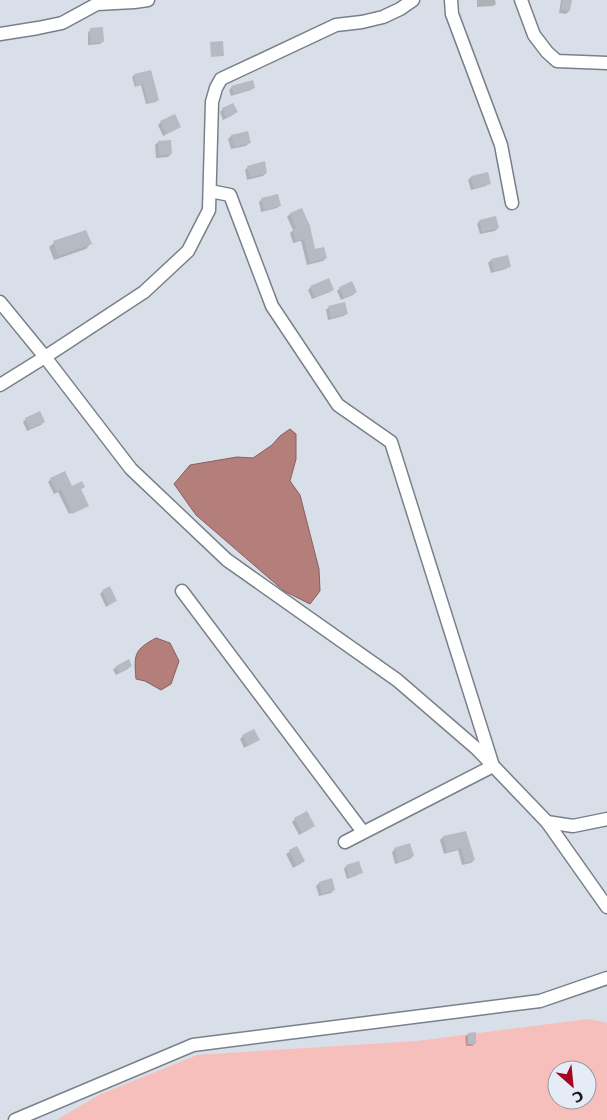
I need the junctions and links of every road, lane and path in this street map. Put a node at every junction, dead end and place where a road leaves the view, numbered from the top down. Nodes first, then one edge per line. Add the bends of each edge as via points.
1 (148, 0) edge
2 (413, 0) edge
3 (451, 0) edge
4 (521, 0) edge
5 (0, 34) edge
6 (607, 63) edge
7 (210, 191) junction
8 (512, 203) dead end
9 (0, 302) edge
10 (46, 357) junction
11 (0, 385) edge
12 (182, 591) dead end
13 (493, 766) junction
14 (607, 819) edge
15 (547, 822) junction
16 (363, 832) junction
17 (344, 842) dead end
18 (607, 907) edge
19 (607, 978) edge
20 (15, 1120) edge

1 - 5 street via 97,4 62,23
2 - 7 street via 383,17 336,26 221,80 212,102
3 - 8 street via 452,14 501,145
4 - 6 street via 534,35 557,61
7 - 10 street via 209,210 188,252 144,292
7 - 13 street via 230,195 272,306 338,405 391,442
9 - 10 street
10 - 11 street
10 - 13 street via 131,469 227,560 397,680
12 - 16 street
13 - 15 street
13 - 16 street
14 - 15 street via 573,826
15 - 18 street
16 - 17 street
19 - 20 street via 540,1001 193,1045

